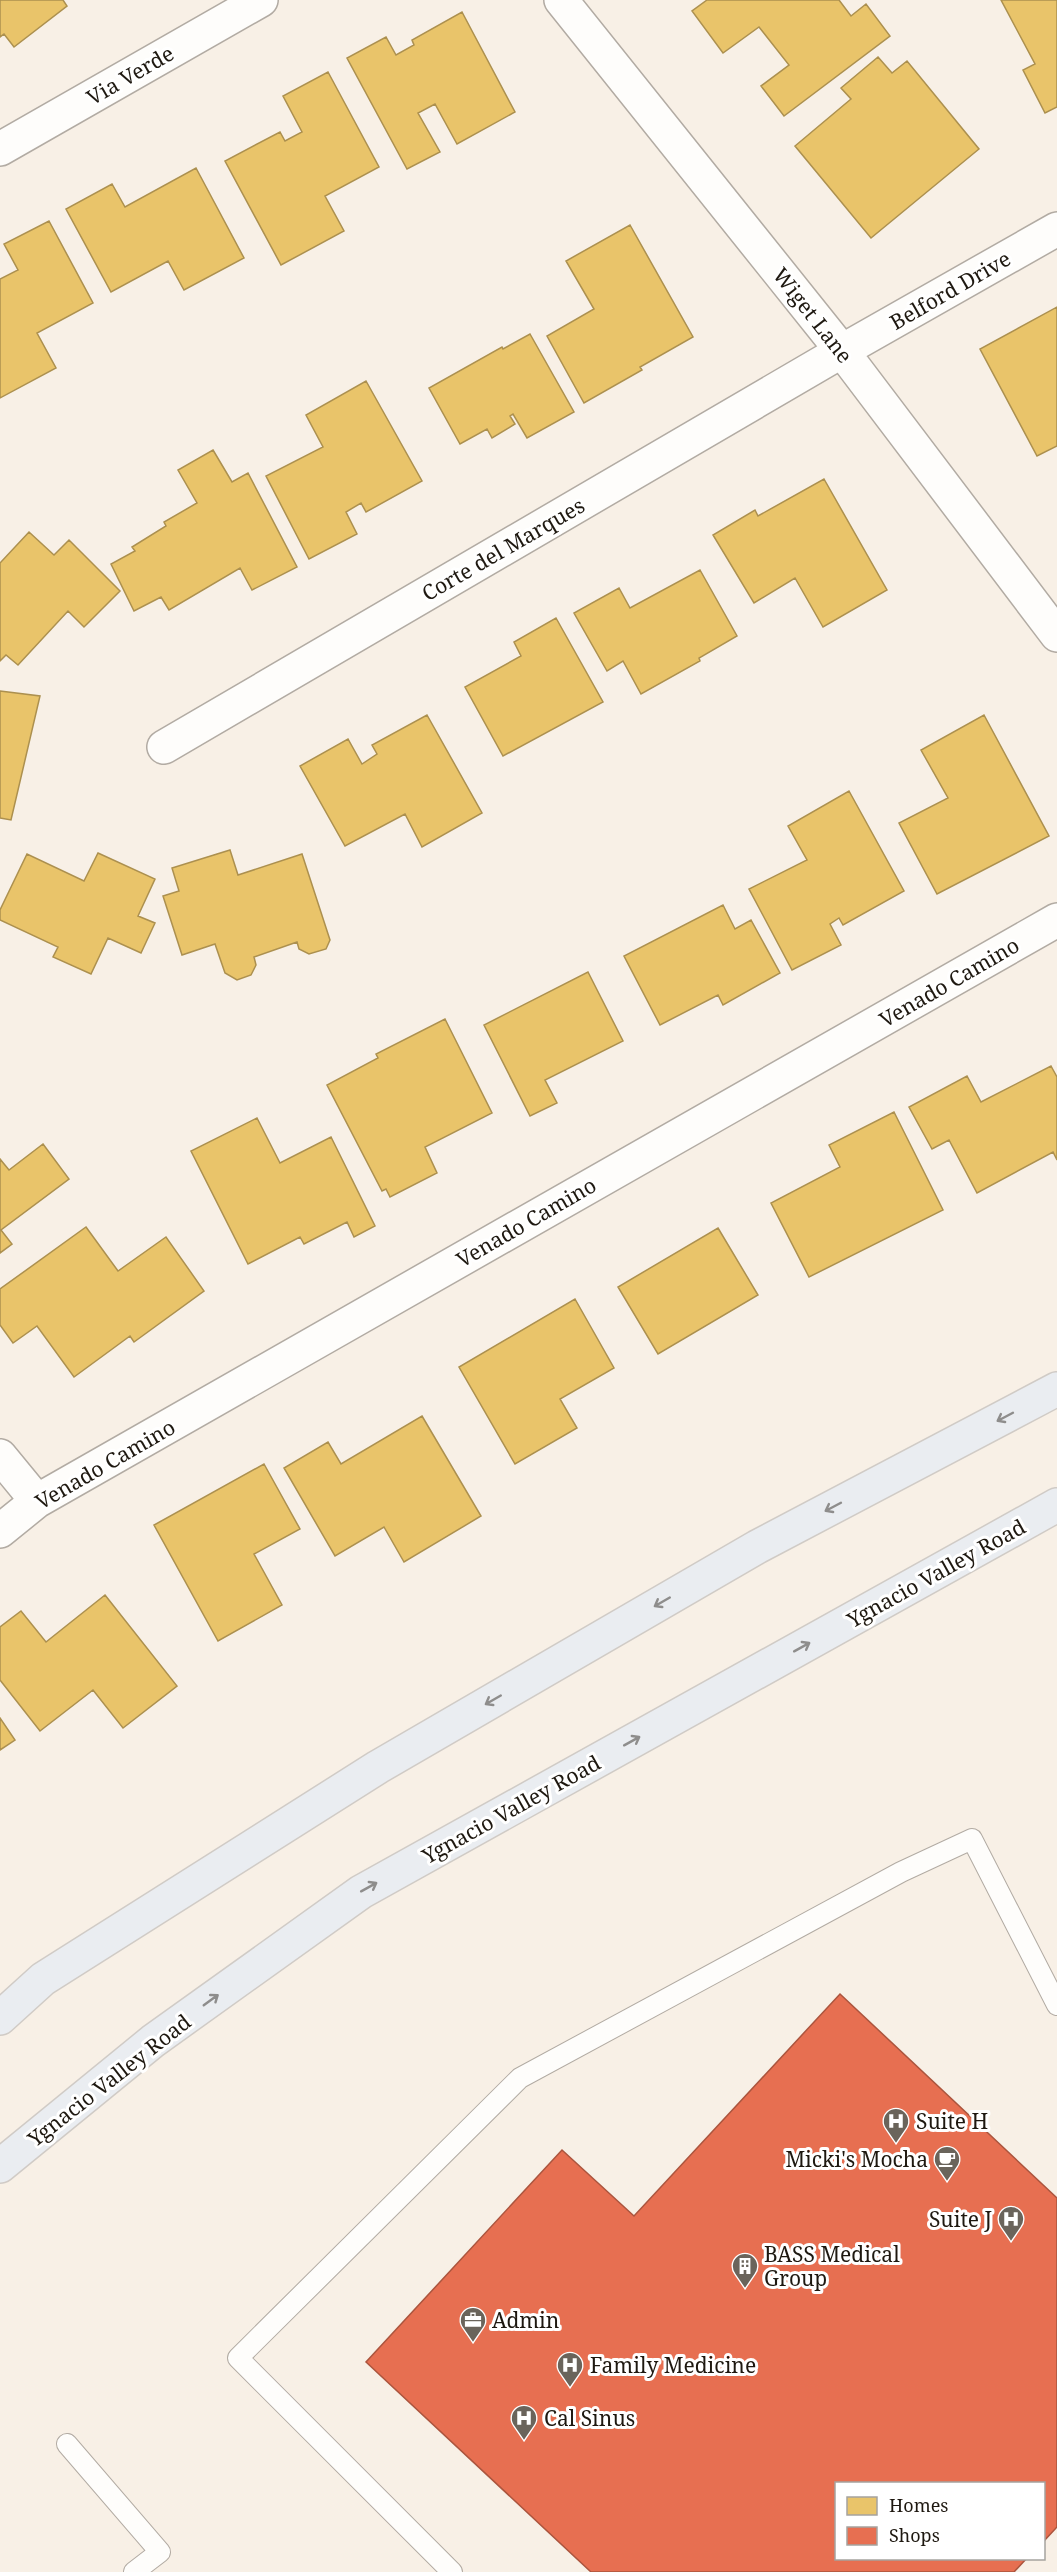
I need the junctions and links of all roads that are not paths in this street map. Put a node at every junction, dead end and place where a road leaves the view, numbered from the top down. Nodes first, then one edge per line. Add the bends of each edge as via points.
1 (261, 0) edge
2 (561, 0) edge
3 (0, 149) edge
4 (1057, 229) edge
5 (842, 351) junction
6 (1057, 635) edge
7 (164, 747) dead end
8 (1057, 920) edge
9 (1057, 1389) edge
10 (0, 1456) edge
11 (37, 1501) junction
12 (1057, 1505) edge
13 (0, 1531) edge
14 (1057, 2006) edge
15 (0, 2018) edge
16 (0, 2166) edge
17 (67, 2444) dead end
18 (134, 2572) edge
19 (452, 2572) edge

1 - 3 street, Via Verde
2 - 5 street, Wiget Lane
4 - 5 street, Belford Drive
5 - 6 street, Wiget Lane
5 - 7 street, Corte del Marques
8 - 11 street, Venado Camino
9 -> 15 highway via 757,1547 378,1767 43,1979
10 - 11 street
11 - 13 street, Venado Camino
16 -> 12 highway, Ygnacio Valley Road via 153,2041 361,1892
14 - 19 lane via 972,1839 901,1872 520,2078 238,2358
17 - 18 lane via 160,2552

